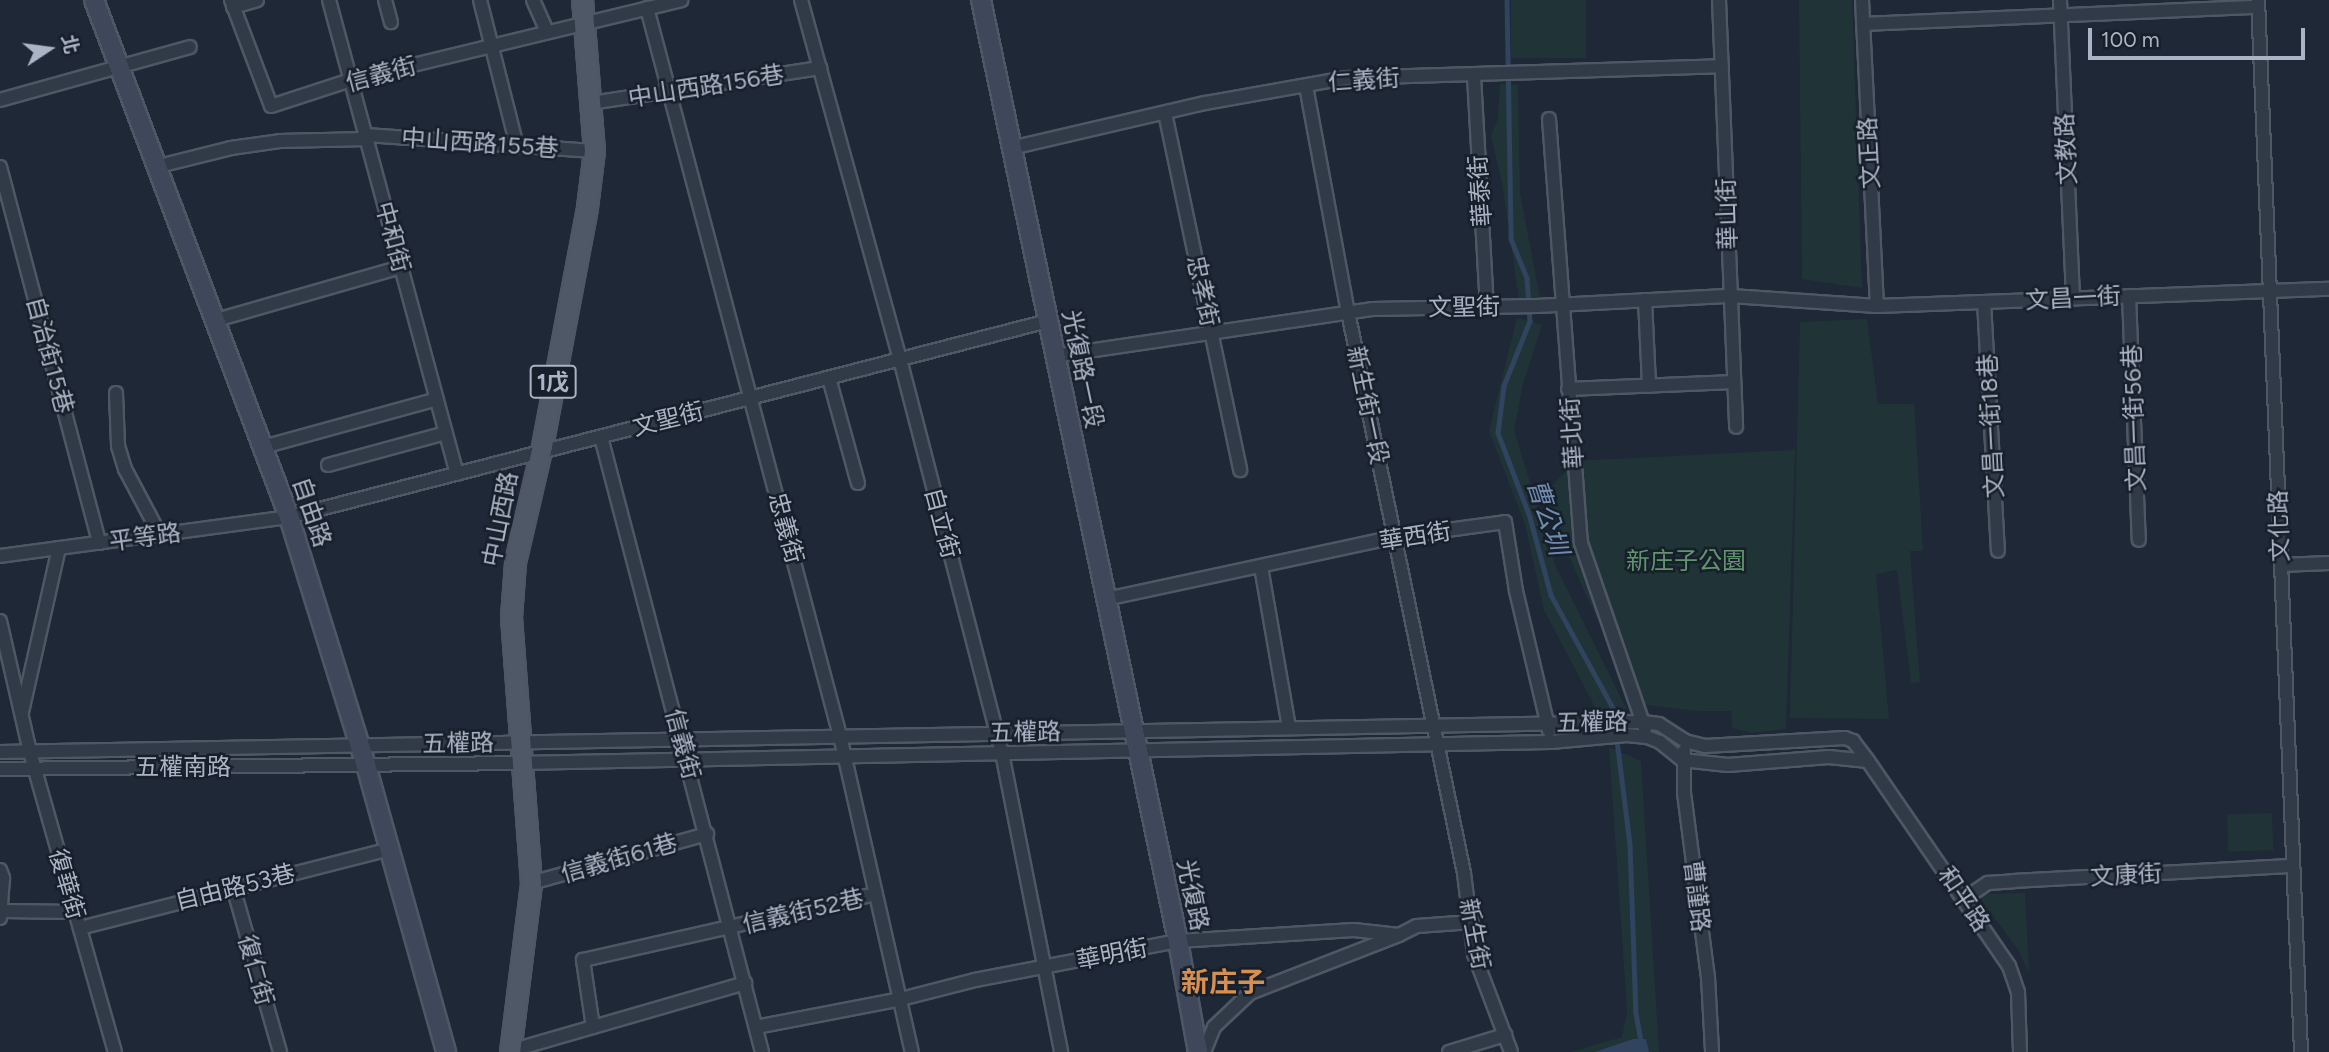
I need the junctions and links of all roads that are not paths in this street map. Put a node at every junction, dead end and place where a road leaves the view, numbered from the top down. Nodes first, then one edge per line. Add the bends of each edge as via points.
1 (94, 0) edge
2 (257, 0) edge
3 (329, 0) edge
4 (385, 0) edge
5 (480, 0) edge
6 (533, 0) edge
7 (583, 0) edge
8 (681, 0) edge
9 (801, 0) edge
10 (981, 0) edge
11 (1719, 0) edge
12 (1862, 0) edge
13 (2060, 0) edge
14 (232, 4) edge
15 (2258, 4) edge
16 (2185, 5) edge
17 (2131, 6) edge
18 (647, 8) junction
19 (2060, 16) junction
20 (390, 22) dead end
21 (584, 23) junction
22 (1863, 24) junction
23 (547, 32) junction
24 (493, 46) junction
25 (190, 47) dead end
26 (120, 66) junction
27 (1722, 66) junction
28 (820, 68) junction
29 (1474, 76) junction
30 (351, 80) junction
31 (1306, 86) junction
32 (670, 93) junction
33 (0, 100) edge
34 (591, 103) junction
35 (1165, 113) junction
36 (1549, 119) dead end
37 (366, 137) junction
38 (516, 146) junction
39 (1011, 148) junction
40 (594, 151) junction
41 (159, 166) junction
42 (0, 167) edge
43 (401, 267) junction
44 (2270, 289) junction
45 (2329, 289) edge
46 (1731, 296) junction
47 (2129, 296) junction
48 (2073, 298) junction
49 (1645, 300) junction
50 (1984, 302) junction
51 (1563, 303) junction
52 (1877, 306) junction
53 (1487, 307) junction
54 (1348, 312) junction
55 (216, 320) junction
56 (1048, 321) junction
57 (1211, 331) junction
58 (1054, 356) junction
59 (900, 359) junction
60 (829, 378) junction
61 (1734, 382) junction
62 (1649, 386) junction
63 (1568, 389) junction
64 (116, 393) dead end
65 (752, 397) junction
66 (437, 399) junction
67 (1736, 427) dead end
68 (446, 433) junction
69 (601, 437) junction
70 (263, 447) junction
71 (538, 453) junction
72 (328, 466) dead end
73 (1240, 470) dead end
74 (457, 474) junction
75 (858, 482) dead end
76 (289, 517) junction
77 (159, 535) junction
78 (1396, 537) junction
79 (2139, 540) dead end
80 (99, 543) junction
81 (60, 548) junction
82 (1998, 551) dead end
83 (0, 556) edge
84 (2329, 563) edge
85 (2281, 565) junction
86 (1261, 567) junction
87 (1106, 599) junction
88 (0, 621) edge
89 (22, 715) junction
90 (1637, 722) junction
91 (1547, 723) junction
92 (1433, 724) junction
93 (1289, 727) junction
94 (1132, 730) junction
95 (996, 733) junction
96 (841, 736) junction
97 (1642, 736) junction
98 (681, 738) junction
99 (1685, 741) junction
100 (519, 742) junction
101 (1551, 742) junction
102 (1437, 743) junction
103 (359, 745) junction
104 (1136, 749) junction
105 (0, 752) edge
106 (30, 752) junction
107 (1002, 753) junction
108 (845, 757) junction
109 (687, 759) junction
110 (1682, 760) junction
111 (1868, 761) junction
112 (520, 764) junction
113 (366, 765) junction
114 (36, 768) junction
115 (0, 769) edge
116 (707, 834) junction
117 (390, 849) junction
118 (2293, 866) junction
119 (0, 870) edge
120 (531, 883) junction
121 (233, 887) junction
122 (875, 894) junction
123 (1965, 899) junction
124 (75, 912) junction
125 (1, 915) edge
126 (1472, 922) junction
127 (80, 928) junction
128 (730, 928) junction
129 (1399, 935) junction
130 (1178, 941) junction
131 (1045, 967) junction
132 (745, 984) junction
133 (901, 999) junction
134 (593, 1027) junction
135 (756, 1027) junction
136 (1505, 1035) junction
137 (510, 1051) edge
138 (116, 1052) edge
139 (280, 1052) edge
140 (446, 1052) edge
141 (762, 1052) edge
142 (912, 1052) edge
143 (1061, 1052) edge
144 (1198, 1052) edge
145 (1204, 1052) edge
146 (1449, 1052) edge
147 (1511, 1052) edge
148 (1712, 1052) edge
149 (2020, 1052) edge
150 (2301, 1052) edge

1 - 26 street, 自由路
2 - 14 street
3 - 30 street, 中和街
4 - 20 street
5 - 24 street
6 - 23 street
7 - 21 main road, 中山西路 / 1戊
8 - 18 street, 信義街
9 - 28 street, 自立街
10 - 39 street, 光復路一段
11 - 27 street, 華山街
12 - 22 street, 文正路
13 - 19 street, 文教路
14 - 30 street, 信義街 via 271,106
15 - 16 street
15 - 44 street, 文化路
16 - 17 street
17 - 19 street
18 - 21 street, 信義街
18 - 32 street, 忠義街
19 - 22 street
19 - 48 street, 文教路
21 - 23 street, 信義街
21 - 34 main road, 中山西路 / 1戊
22 - 52 street, 文正路
23 - 24 street, 信義街
24 - 30 street, 信義街
24 - 38 street
25 - 26 street
26 - 33 street
26 - 41 street, 自由路
27 - 29 street, 仁義街
27 - 46 street, 華山街
28 - 32 street, 中山西路156巷
28 - 59 street, 自立街
29 - 31 street, 仁義街 via 1345,78
29 - 53 street, 華泰街
30 - 37 street, 中和街
31 - 35 street, 仁義街
31 - 54 street, 新生街一段
32 - 34 street, 中山西路156巷
32 - 65 street, 忠義街
34 - 40 main road, 中山西路 / 1戊
35 - 39 street, 仁義街
35 - 57 street, 忠孝街
36 - 51 street, 華北街
37 - 38 street, 中山西路155巷
37 - 41 street, 中山西路155巷 via 280,141
37 - 43 street, 中和街
38 - 40 street, 中山西路155巷
39 - 56 street, 光復路一段
40 - 71 main road, 中山西路 / 1戊
41 - 55 street, 自由路
42 - 80 street, 自治街15巷
43 - 55 street
43 - 66 street, 中和街
44 - 45 street, 文昌一街
44 - 47 street, 文昌一街
44 - 85 street, 文化路
46 - 49 street, 文聖街
46 - 52 street, 文聖街
46 - 61 street, 華山街
47 - 48 street, 文昌一街
47 - 79 street, 文昌一街56巷
48 - 50 street, 文昌一街
49 - 51 street, 文聖街
49 - 62 street
50 - 52 street, 文昌一街
50 - 82 street, 文昌一街18巷
51 - 53 street, 文聖街
51 - 63 street, 華北街
53 - 54 street, 文聖街
54 - 57 street, 文聖街
54 - 78 street, 新生街一段
55 - 70 street, 自由路
56 - 58 street, 光復路一段
56 - 59 street, 文聖街
57 - 58 street, 文聖街
57 - 73 street, 忠孝街
58 - 87 street, 光復路一段
59 - 60 street, 文聖街
59 - 95 street, 自立街
60 - 65 street, 文聖街
60 - 75 street
61 - 62 street
61 - 67 street, 華山街
62 - 63 street
63 - 90 street, 華北街 via 1581,543
64 - 77 street via 118,446
65 - 69 street, 文聖街
65 - 96 street, 忠義街
66 - 68 street, 中和街
66 - 70 street
68 - 72 street
68 - 74 street, 中和街
69 - 71 street, 文聖街
69 - 98 street, 信義街
70 - 76 street, 自由路
71 - 74 street, 文聖街
71 - 100 main road, 中山西路 / 1戊 via 515,562 511,617
74 - 76 street, 文聖街
76 - 77 street, 平等路
76 - 103 street, 自由路
77 - 80 street, 平等路
78 - 86 street, 華西街
78 - 91 street, 華西街 via 1505,522
78 - 92 street, 新生街一段
80 - 81 street, 平等路
81 - 83 street, 平等路
81 - 89 street, 復華街
84 - 85 street
85 - 118 street, 文化路
86 - 87 street, 華西街
86 - 93 street
87 - 94 street, 光復路一段
88 - 89 street, 復華街
89 - 106 street, 復華街
90 - 91 street, 五權路
90 - 97 street, 華北街
90 - 99 street, 五權路 via 1659,724
91 - 92 street, 五權路
91 - 101 street, 華西街
92 - 93 street, 五權路
92 - 102 street, 新生街一段
93 - 94 street, 五權路
94 - 95 street, 五權路
94 - 104 street, 光復路一段
95 - 96 street, 五權路
95 - 107 street, 自立街
96 - 98 street, 五權路
96 - 108 street, 忠義街
97 - 101 street, 五權路
97 - 110 street via 1660,742
98 - 100 street, 五權路
98 - 109 street, 信義街
99 - 110 street, 曹謹路
99 - 111 street, 和平路 via 1705,746 1845,738 1853,741
100 - 103 street, 五權路
100 - 112 main road, 中山西路 / 1戊
101 - 102 street, 五權路
102 - 104 street, 五權路
102 - 126 street, 新生街
103 - 106 street, 五權南路
103 - 113 street, 自由路
104 - 107 street, 五權路
104 - 130 street, 光復路
105 - 106 street, 五權南路
106 - 114 street, 復華街
107 - 108 street, 五權路
107 - 131 street, 自立街
108 - 109 street, 五權路
108 - 122 street, 忠義街
109 - 112 street, 五權路
109 - 116 street, 信義街
110 - 111 street via 1728,765 1829,757
110 - 148 street, 曹謹路 via 1708,977
111 - 123 street, 和平路
112 - 113 street, 五權路
112 - 120 main road, 中山西路 / 1戊
113 - 114 street, 五權南路
113 - 117 street, 自由路
114 - 115 street, 五權南路
114 - 124 street, 復華街
116 - 120 street, 信義街61巷
116 - 128 street, 信義街
117 - 121 street, 自由路53巷
117 - 140 street, 自由路
118 - 123 street, 文康街 via 1988,883
118 - 150 street, 文化路
119 - 125 street
120 - 137 main road, 中山西路 / 1戊
121 - 127 street, 自由路53巷
121 - 139 street, 復仁街
122 - 128 street, 信義街52巷
122 - 133 street, 忠義街
123 - 149 street, 和平路 via 2014,979
124 - 125 street
124 - 127 street, 復華街
126 - 129 street, 華明街 via 1417,926
126 - 136 street, 新生街 via 1474,954
127 - 138 street, 復華街
128 - 132 street, 信義街
128 - 134 street, 信義街52巷 via 583,960
129 - 130 street, 華明街 via 1354,930
129 - 145 street via 1250,993 1214,1027
130 - 131 street, 華明街
130 - 144 street, 光復路
131 - 133 street, 華明街
131 - 143 street, 自立街
132 - 134 street
132 - 135 street, 信義街
133 - 135 street, 華明街
133 - 142 street, 忠義街
134 - 137 street
135 - 141 street, 信義街
136 - 146 street
136 - 147 street, 新生街

